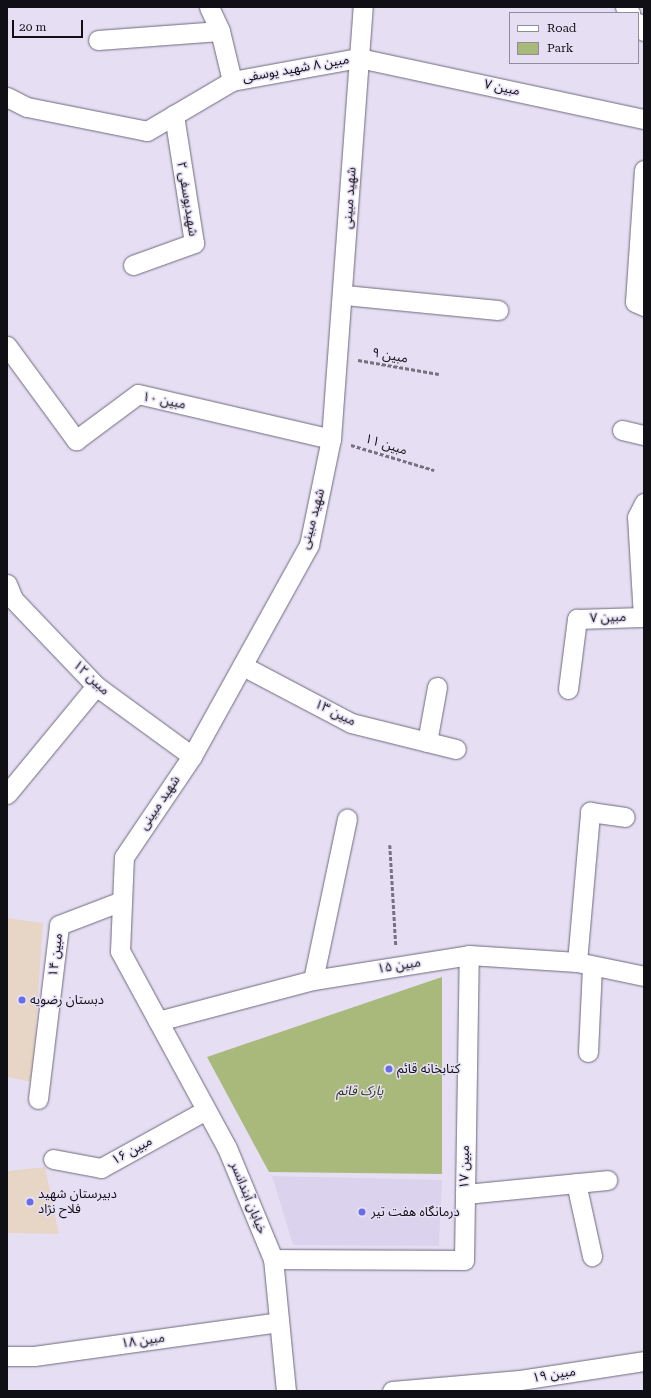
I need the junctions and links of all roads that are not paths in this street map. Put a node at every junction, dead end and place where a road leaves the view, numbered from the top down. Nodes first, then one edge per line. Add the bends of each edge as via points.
1 (209, 7) edge
2 (363, 7) edge
3 (220, 31) junction
4 (98, 40) dead end
5 (359, 58) junction
6 (232, 81) junction
7 (7, 97) edge
8 (174, 115) junction
9 (644, 119) edge
10 (644, 170) edge
11 (133, 264) dead end
12 (344, 296) junction
13 (644, 306) edge
14 (498, 310) dead end
15 (7, 346) edge
16 (622, 430) dead end
17 (644, 434) edge
18 (331, 439) junction
19 (644, 503) edge
20 (7, 584) edge
21 (643, 617) edge
22 (243, 666) junction
23 (96, 686) junction
24 (437, 687) dead end
25 (568, 689) dead end
26 (427, 742) junction
27 (456, 749) dead end
28 (192, 756) junction
29 (7, 794) edge
30 (625, 817) dead end
31 (347, 819) dead end
32 (122, 901) junction
33 (469, 955) junction
34 (585, 964) junction
35 (644, 976) edge
36 (313, 980) junction
37 (158, 1021) junction
38 (588, 1052) dead end
39 (38, 1099) dead end
40 (206, 1110) junction
41 (53, 1159) dead end
42 (607, 1180) dead end
43 (576, 1183) junction
44 (465, 1194) junction
45 (592, 1256) dead end
46 (273, 1259) junction
47 (279, 1322) junction
48 (7, 1356) edge
49 (644, 1361) edge
50 (520, 1386) edge
51 (286, 1391) edge
52 (392, 1391) edge

1 - 3 street
2 - 5 street, شهید مبینی
3 - 4 street
3 - 6 street
5 - 6 street, مبین ۸ شهید یوسفی
5 - 9 street, مبین ۷
5 - 12 street, شهید مبینی
6 - 8 street
7 - 8 street via 27,107 147,131
8 - 11 street, شهیدیوسفی ۲ via 194,243
10 - 13 street via 635,302
12 - 14 street
12 - 18 street, شهید مبینی
15 - 18 street, مبین ۱۰ via 76,440 138,394
16 - 17 street
18 - 22 street, شهید مبینی via 309,545
19 - 21 street, مبین ۷ via 637,517
20 - 23 street, مبین ۱۲ via 13,599
21 - 25 street, مبین ۷ via 577,619
22 - 26 street, مبین ۱۳ via 351,723
22 - 28 street, شهید مبینی
23 - 28 street, مبین ۱۲
23 - 29 street
24 - 26 street
26 - 27 street, مبین ۱۳
28 - 32 street, شهید مبینی via 124,857
30 - 34 street via 590,812
31 - 36 street
32 - 37 street, شهید مبینی via 120,951
32 - 39 street, مبین ۱۴ via 59,925
33 - 34 street, مبین ۱۵
33 - 36 street, مبین ۱۵
33 - 44 street, مبین ۱۷
34 - 35 street, مبین ۱۵
34 - 38 street
36 - 37 street, مبین ۱۵
37 - 40 street, خیابان آبندانسر
40 - 41 street, مبین ۱۶ via 101,1168
40 - 46 street, خیابان آبندانسر via 227,1148
42 - 43 street
43 - 44 street
43 - 45 street
44 - 46 street, مبین ۱۷ via 464,1260
46 - 47 street, خیابان آبندانسر
47 - 48 street, مبین ۱۸ via 34,1356
47 - 51 street, خیابان آبندانسر
49 - 50 street, مبین ۱۹
50 - 52 street, مبین ۱۹

